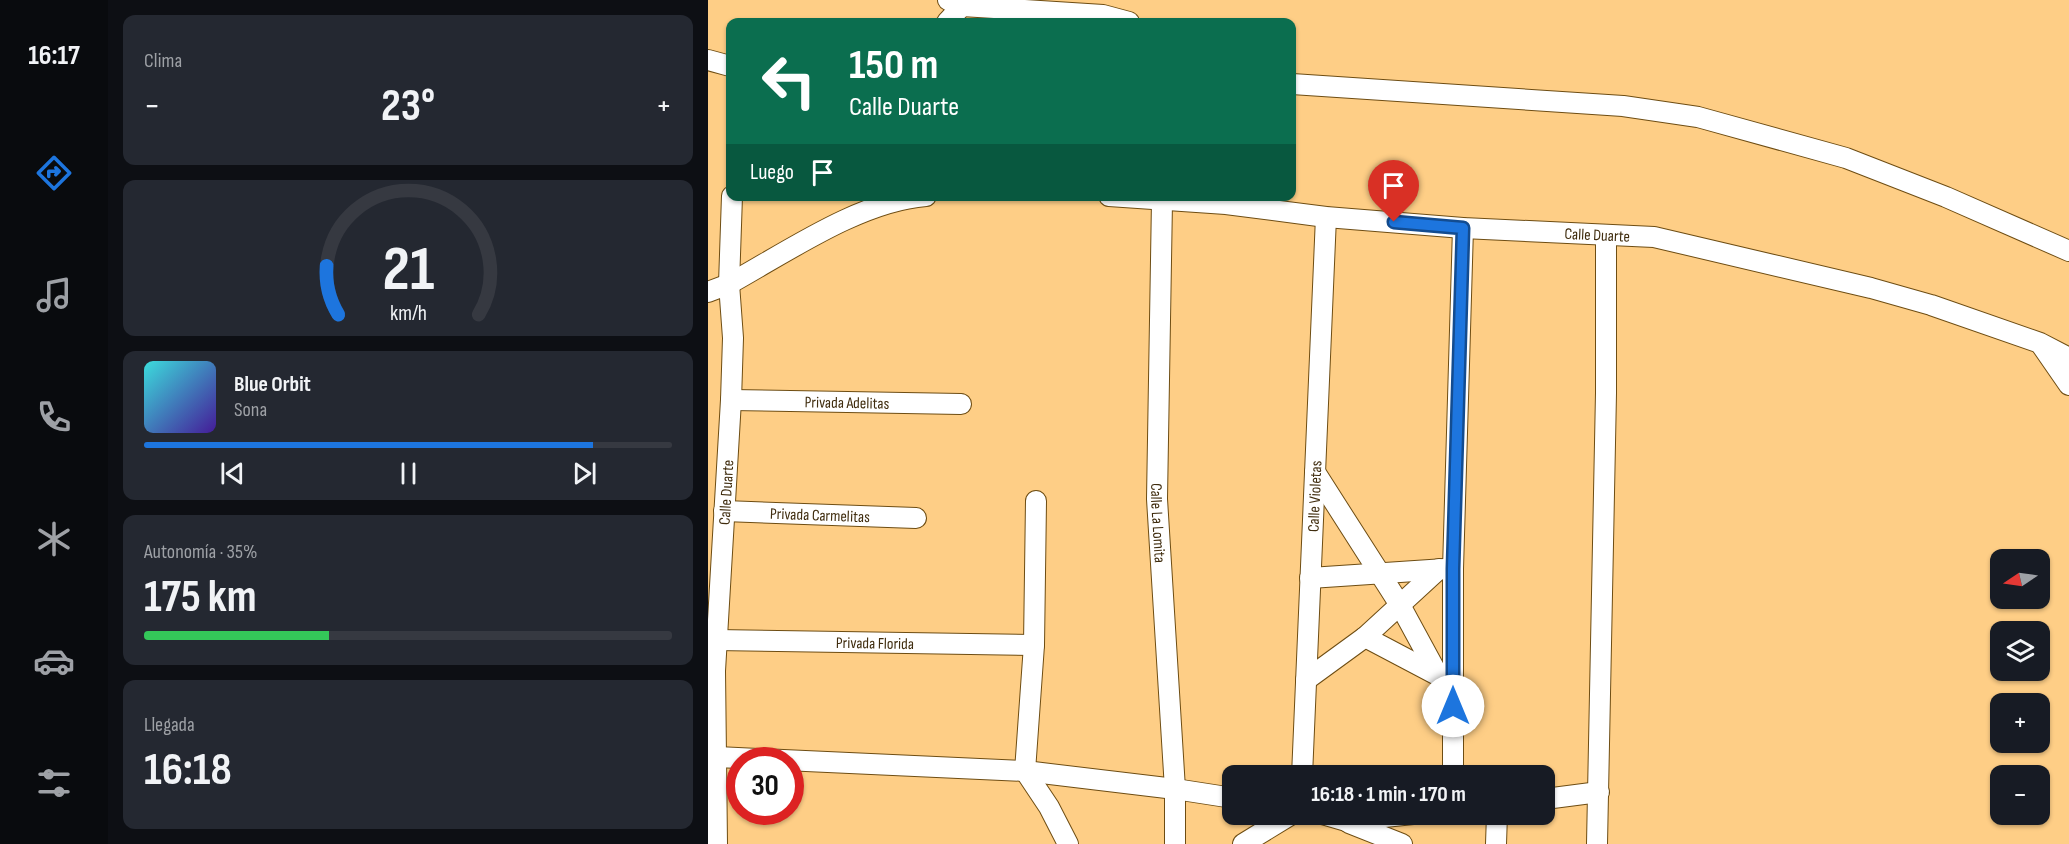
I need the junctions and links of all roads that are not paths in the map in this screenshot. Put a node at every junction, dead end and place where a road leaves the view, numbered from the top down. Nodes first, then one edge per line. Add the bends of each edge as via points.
1 (955, 3) edge
2 (949, 18) edge
3 (1114, 18) edge
4 (708, 60) edge
5 (726, 65) edge
6 (1296, 84) edge
7 (732, 201) edge
8 (899, 201) edge
9 (1162, 201) joint
10 (1326, 216) junction
11 (1463, 228) junction
12 (1606, 235) junction
13 (2069, 251) edge
14 (729, 284) junction
15 (708, 292) edge
16 (2040, 343) junction
17 (2069, 358) edge
18 (2069, 386) edge
19 (731, 400) junction
20 (961, 405) dead end
21 (1315, 472) junction
22 (1036, 501) dead end
23 (724, 511) junction
24 (916, 518) dead end
25 (1446, 569) junction
26 (1379, 573) junction
27 (1310, 578) junction
28 (1400, 605) junction
29 (1365, 637) junction
30 (716, 640) junction
31 (1034, 645) junction
32 (711, 671) edge
33 (1446, 679) junction
34 (1306, 680) junction
35 (717, 757) junction
36 (1302, 765) edge
37 (1452, 765) edge
38 (1025, 771) junction
39 (1175, 789) junction
40 (1599, 792) junction
41 (1222, 796) edge
42 (1555, 798) edge
43 (1274, 825) edge
44 (1356, 825) edge
45 (1497, 825) edge
46 (717, 844) edge
47 (1068, 844) edge
48 (1175, 844) edge
49 (1243, 844) edge
50 (1402, 844) edge
51 (1496, 844) edge
52 (1597, 844) edge

1 - 2 street
1 - 3 street
4 - 5 street
6 - 13 street via 1623,106 1698,117 1846,158
7 - 14 street, Calle Duarte
8 - 14 street via 849,217
9 - 10 street, Calle Duarte
9 - 39 street, Calle La Lomita via 1157,499
10 - 11 street, Calle Duarte
10 - 21 street, Calle Violetas
11 - 12 street, Calle Duarte
11 - 25 street
12 - 16 street, Calle Duarte via 1654,237 1871,288
12 - 40 street
14 - 15 street
14 - 19 street, Calle Duarte via 733,338
16 - 17 street, Calle Duarte
16 - 18 street
19 - 20 street, Privada Adelitas
19 - 23 street, Calle Duarte
21 - 26 street
21 - 27 street, Calle Violetas
22 - 31 street
23 - 24 street, Privada Carmelitas
23 - 30 street, Calle Duarte
25 - 26 street
25 - 28 street
25 - 33 street
26 - 27 street
26 - 28 street
27 - 34 street, Calle Violetas
28 - 29 street
28 - 33 street
29 - 33 street
29 - 34 street
30 - 31 street, Privada Florida
30 - 32 street, Calle Duarte
31 - 38 street
32 - 35 street, Calle Duarte
33 - 37 street
34 - 36 street, Calle Violetas
35 - 38 street
35 - 46 street, Calle Duarte
38 - 39 street
38 - 47 street
39 - 41 street
39 - 48 street, Calle La Lomita
40 - 42 street
40 - 52 street
43 - 49 street
44 - 50 street
45 - 51 street

